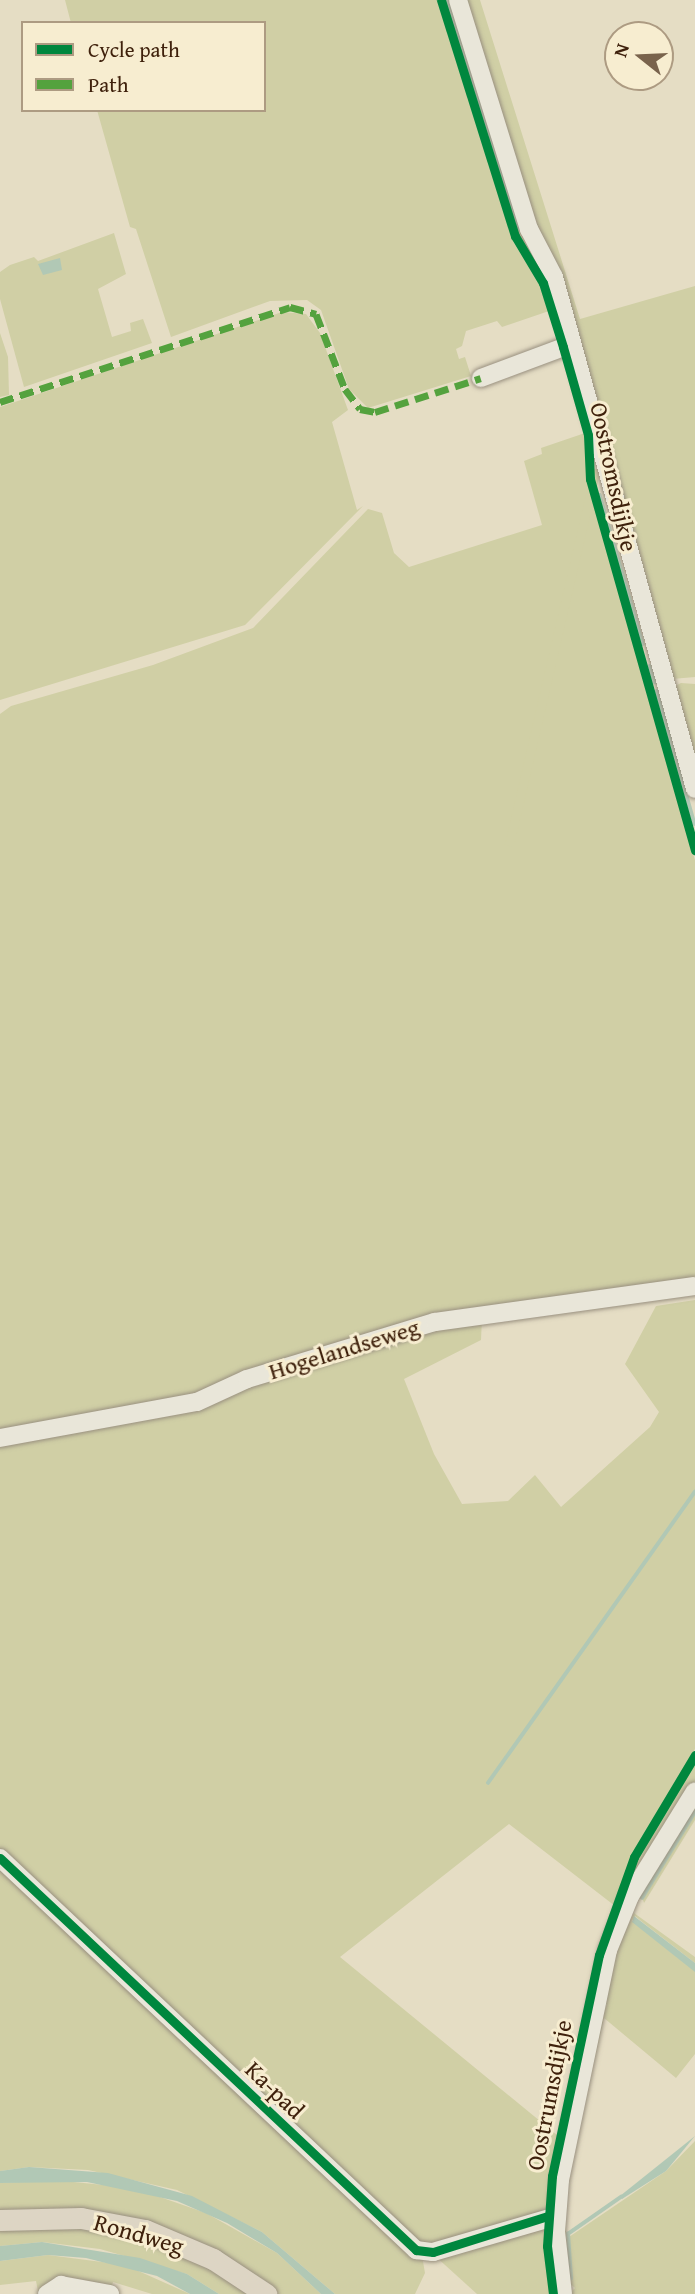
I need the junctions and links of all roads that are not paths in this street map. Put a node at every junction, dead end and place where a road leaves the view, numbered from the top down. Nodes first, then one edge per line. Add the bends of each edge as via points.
1 (458, 0) edge
2 (572, 344) junction
3 (481, 378) dead end
4 (695, 789) edge
5 (695, 1286) edge
6 (0, 1438) edge
7 (695, 1791) edge
8 (0, 1858) edge
9 (556, 2217) junction
10 (0, 2220) edge
11 (47, 2294) edge
12 (110, 2294) edge
13 (266, 2294) edge
14 (563, 2294) edge

1 - 2 street, Oostromsdijkje via 529,229 554,278
2 - 3 street
2 - 4 street, Oostromsdijkje
5 - 6 street, Hogelandseweg via 435,1322 247,1379 197,1402
7 - 9 street, Oostrumsdijkje via 623,1911 600,1983 564,2149
8 - 9 street, Ka-pad via 416,2250 433,2252
9 - 14 street, Oostrumsdijkje
10 - 13 main road, Rondweg via 81,2218 145,2230 213,2259
11 - 12 street via 61,2286

